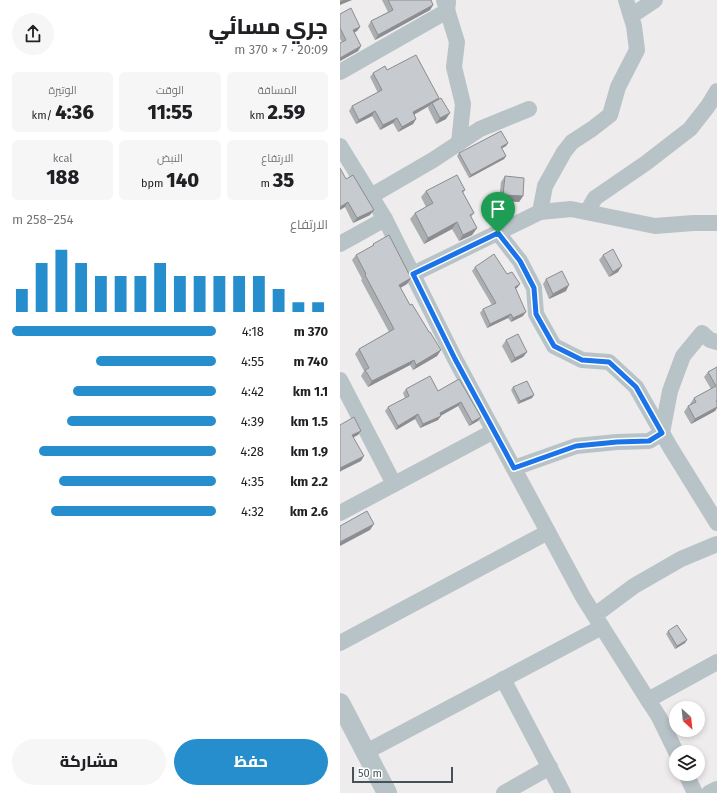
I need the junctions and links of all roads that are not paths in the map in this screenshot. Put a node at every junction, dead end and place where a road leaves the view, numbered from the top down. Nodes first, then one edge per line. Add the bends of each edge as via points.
1 (626, 0) edge
2 (655, 0) edge
3 (447, 4) edge
4 (631, 16) junction
5 (340, 72) edge
6 (717, 91) edge
7 (530, 109) dead end
8 (459, 143) junction
9 (340, 146) edge
10 (371, 196) junction
11 (540, 212) junction
12 (587, 212) junction
13 (385, 219) junction
14 (717, 223) edge
15 (498, 233) junction
16 (340, 244) edge
17 (413, 274) junction
18 (717, 342) edge
19 (340, 380) edge
20 (494, 431) junction
21 (662, 433) junction
22 (514, 468) junction
23 (394, 484) junction
24 (340, 513) edge
25 (717, 524) edge
26 (548, 532) junction
27 (717, 544) edge
28 (598, 621) junction
29 (340, 643) edge
30 (717, 662) edge
31 (503, 679) junction
32 (648, 700) junction
33 (340, 702) edge
34 (673, 745) edge
35 (366, 752) junction
36 (550, 768) junction
37 (689, 781) edge
38 (717, 789) edge
39 (387, 793) edge
40 (504, 793) edge
41 (563, 793) edge
42 (695, 793) edge
43 (710, 793) edge

1 - 4 street
2 - 4 street
3 - 5 street
3 - 8 street via 457,42 454,67 463,104
4 - 11 street via 637,50 618,87 610,115 568,147 545,186
6 - 12 street via 690,129 595,198
7 - 8 street via 480,129
8 - 10 street
9 - 10 street
10 - 13 street
11 - 12 street via 571,209
11 - 15 street
12 - 14 street via 655,226
13 - 16 street
13 - 17 street
15 - 17 street
15 - 21 street via 520,261 534,288 536,314 554,346 582,360 609,362 636,387
17 - 20 street
18 - 21 street via 702,333 683,356 670,391
19 - 23 street
20 - 22 street
20 - 23 street
21 - 22 street via 649,441 576,446
21 - 25 street
22 - 26 street
23 - 24 street
26 - 28 street
26 - 29 street
27 - 28 street via 681,559 634,586
28 - 31 street
28 - 32 street
30 - 32 street
31 - 35 street
31 - 36 street
32 - 34 street
33 - 35 street
35 - 39 street
36 - 40 street
36 - 41 street
37 - 42 street
38 - 43 street

